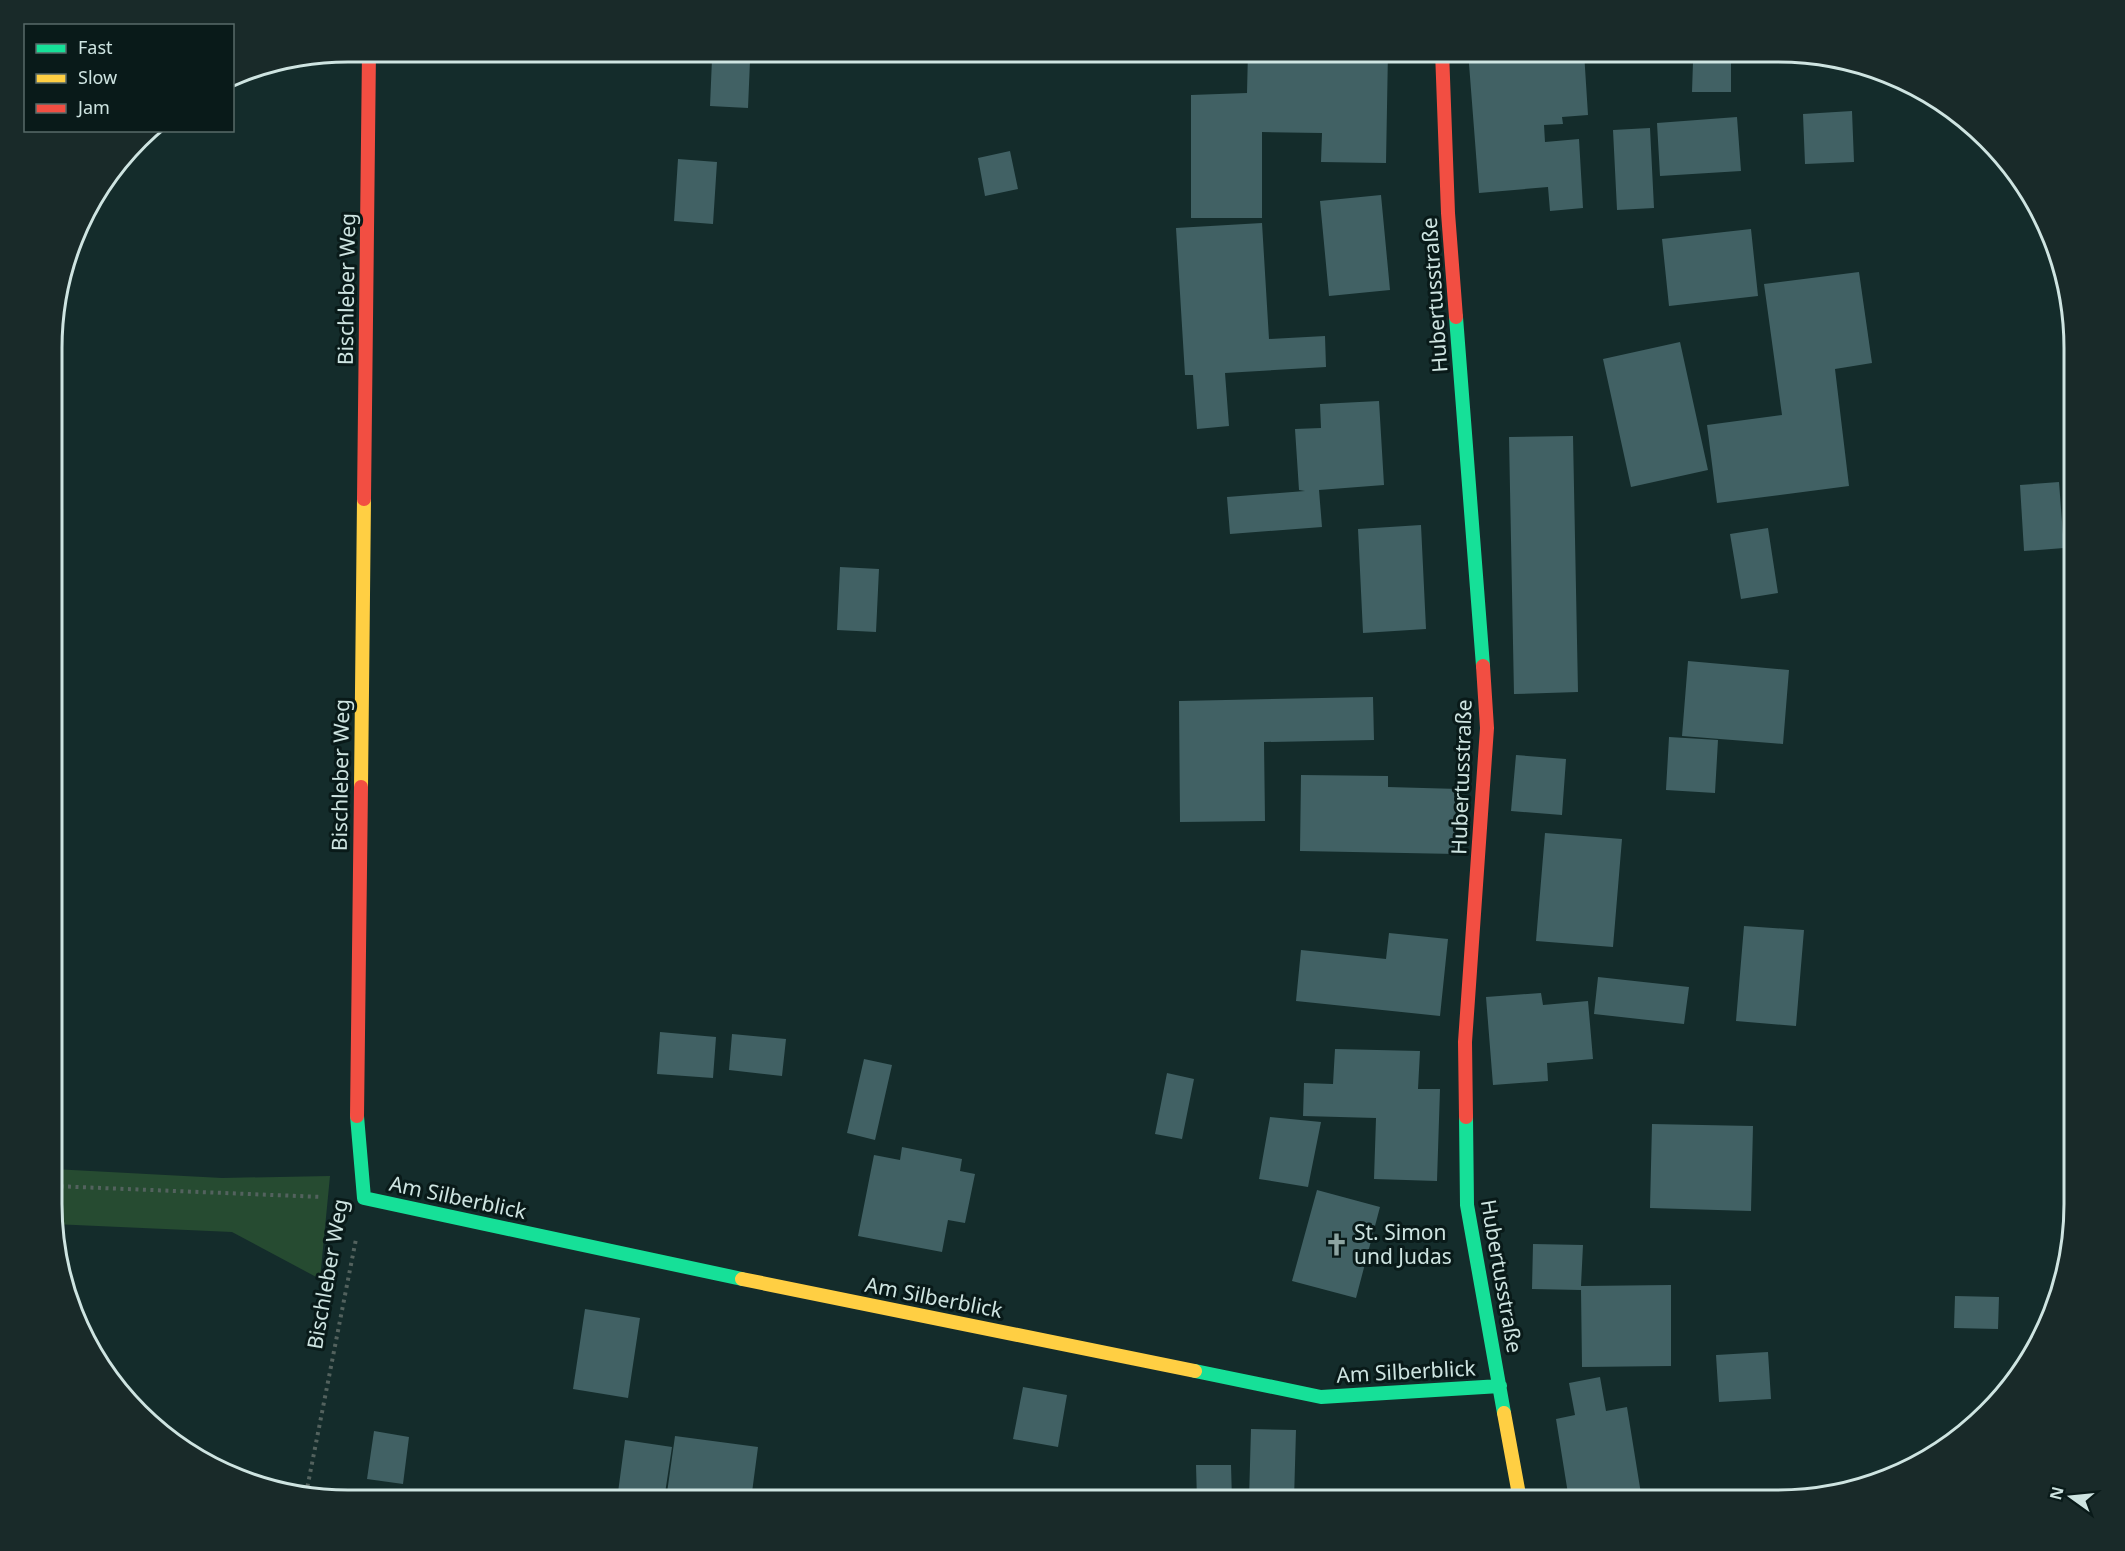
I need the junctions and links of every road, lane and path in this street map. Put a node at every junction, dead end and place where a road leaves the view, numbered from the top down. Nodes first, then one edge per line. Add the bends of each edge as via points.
1 (369, 62) edge
2 (1442, 62) edge
3 (62, 1186) edge
4 (364, 1198) junction
5 (1500, 1386) junction
6 (307, 1487) edge
7 (1519, 1490) edge

1 - 4 street, Bischleber Weg via 357,1113
2 - 5 street, Hubertusstraße via 1448,213 1487,728 1465,1042 1467,1205
3 - 4 path
4 - 5 street, Am Silberblick via 800,1292 1321,1396
4 - 6 path, Bischleber Weg
5 - 7 street, Hubertusstraße

